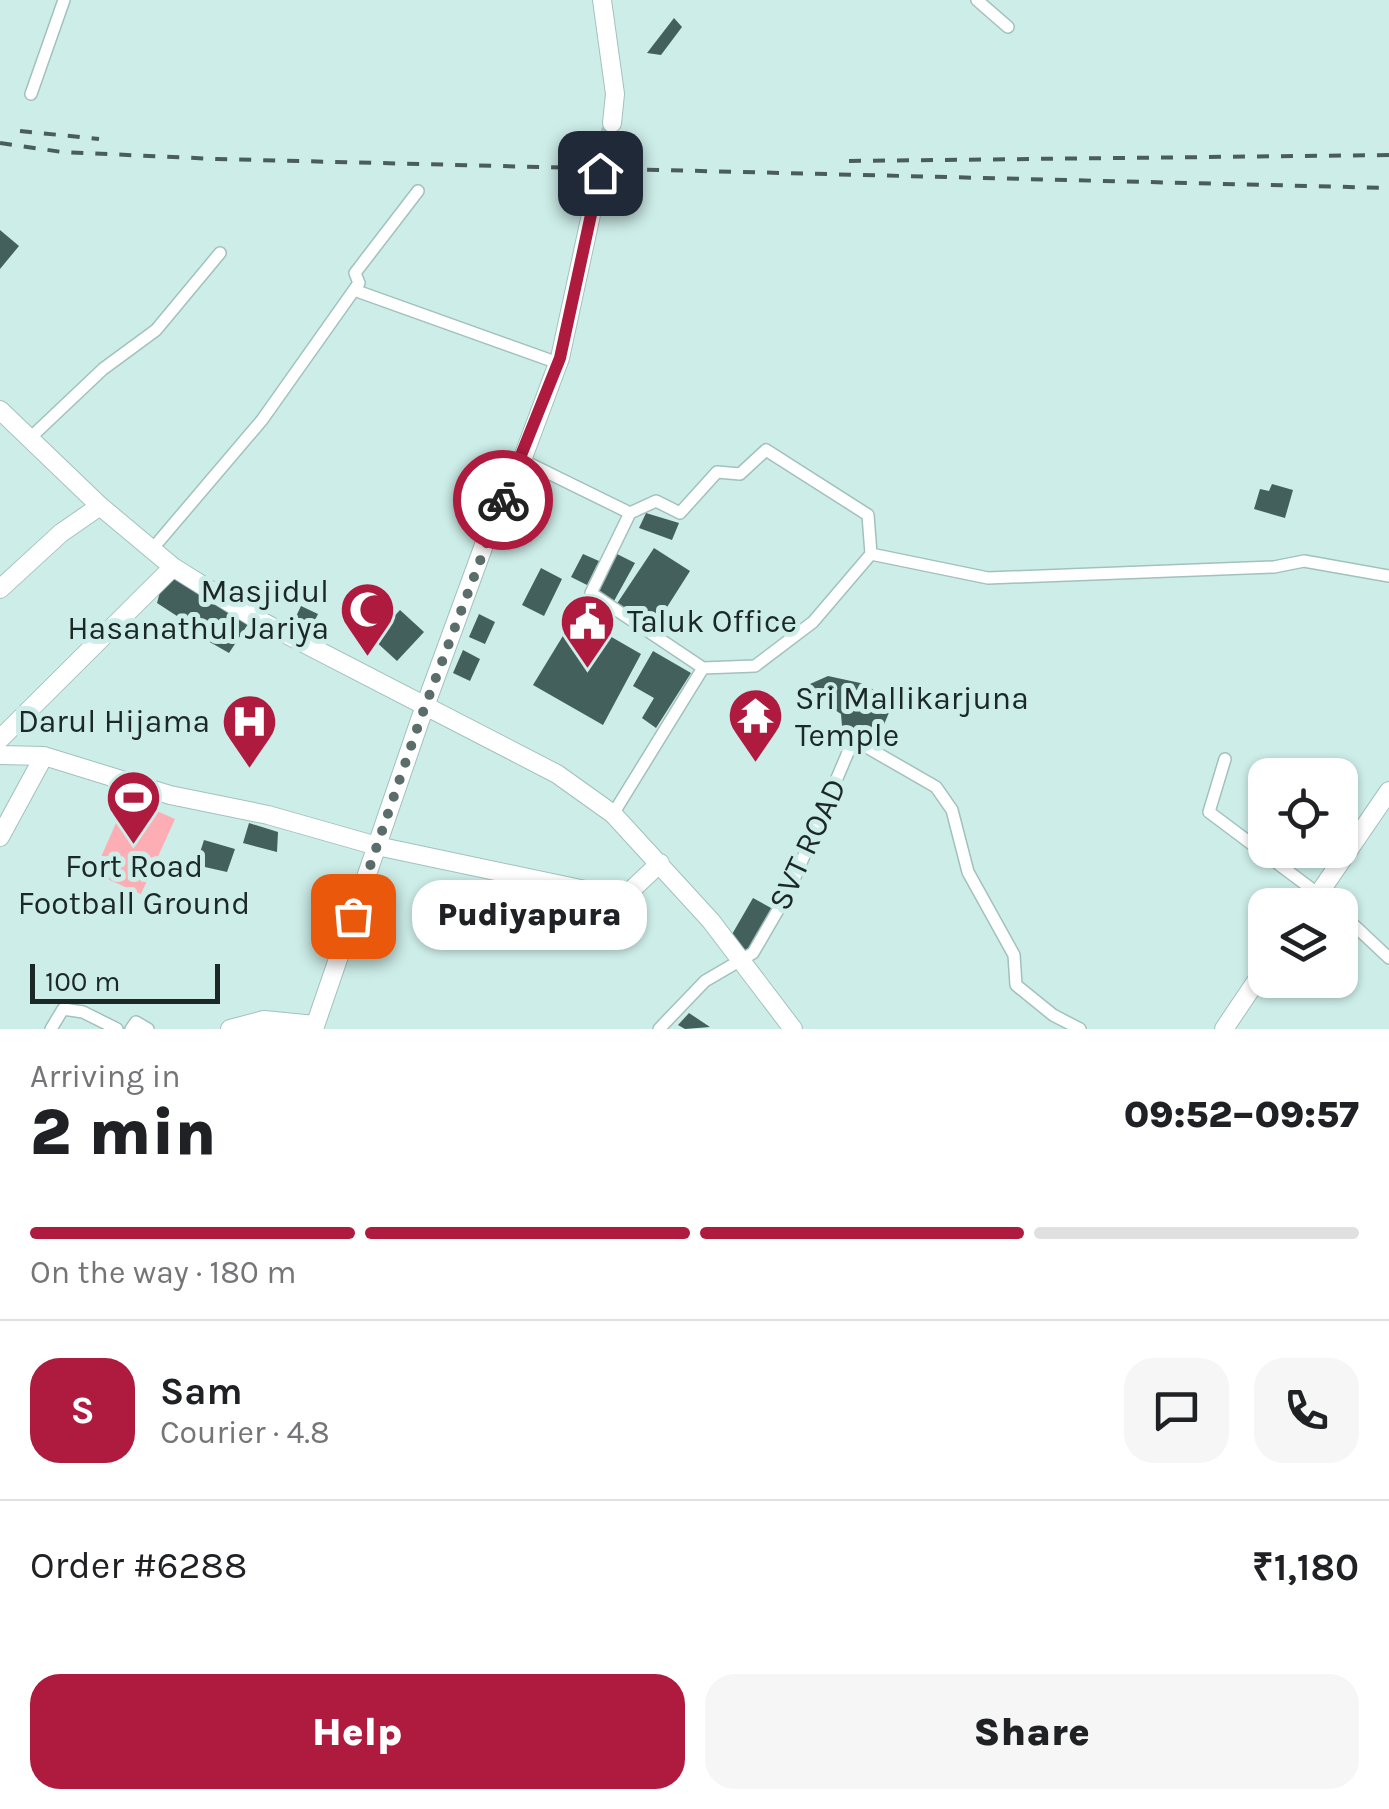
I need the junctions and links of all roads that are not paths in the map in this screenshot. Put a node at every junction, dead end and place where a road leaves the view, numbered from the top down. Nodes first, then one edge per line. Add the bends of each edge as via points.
1 (64, 0) edge
2 (602, 0) edge
3 (977, 0) edge
4 (1008, 26) dead end
5 (31, 94) dead end
6 (612, 123) tunnel mouth
7 (600, 173) tunnel mouth
8 (418, 191) dead end
9 (220, 253) dead end
10 (354, 290) junction
11 (558, 362) junction
12 (0, 410) edge
13 (28, 440) junction
14 (522, 460) junction
15 (100, 506) junction
16 (630, 513) junction
17 (154, 547) junction
18 (871, 554) junction
19 (173, 566) junction
20 (1389, 576) edge
21 (0, 589) edge
22 (703, 668) junction
23 (425, 706) junction
24 (0, 739) edge
25 (0, 755) edge
26 (44, 756) junction
27 (1225, 759) dead end
28 (1389, 791) edge
29 (613, 814) junction
30 (0, 837) edge
31 (377, 846) junction
32 (660, 863) junction
33 (1305, 888) edge
34 (1329, 888) edge
35 (1358, 929) edge
36 (1389, 958) edge
37 (740, 962) junction
38 (1248, 993) edge
39 (314, 1027) edge
40 (51, 1029) edge
41 (117, 1029) edge
42 (131, 1029) edge
43 (148, 1029) edge
44 (230, 1029) edge
45 (660, 1029) edge
46 (793, 1029) edge
47 (1080, 1029) edge
48 (1224, 1029) edge

1 - 5 street
2 - 6 street via 615,94
3 - 4 street
7 - 11 street
8 - 10 street via 355,273
9 - 13 street via 156,330
10 - 11 street
10 - 17 street via 262,420
11 - 14 street
12 - 13 street
13 - 15 street
14 - 16 street
14 - 23 street
15 - 17 street
15 - 21 street
16 - 18 street via 656,502 680,514 718,472 740,474 766,450 868,515
16 - 22 street via 591,593
17 - 19 street
18 - 20 street via 988,578 1304,560
18 - 22 street via 813,622 755,666
19 - 23 street via 253,617
19 - 24 street
22 - 29 street
23 - 29 street via 557,774
23 - 31 street
25 - 26 street
26 - 30 street
26 - 31 street
27 - 33 street via 1210,812
28 - 34 street
29 - 32 street
31 - 32 street via 623,898
31 - 39 street
32 - 37 street
35 - 36 street
37 - 45 street via 704,982
37 - 46 street
37 - 47 street, SVT ROAD via 753,953 789,891 849,750 863,746 936,788 952,810 968,872 1014,955 1016,986
38 - 48 street
39 - 44 street via 264,1020
40 - 41 street via 63,1009
42 - 43 street via 136,1022

